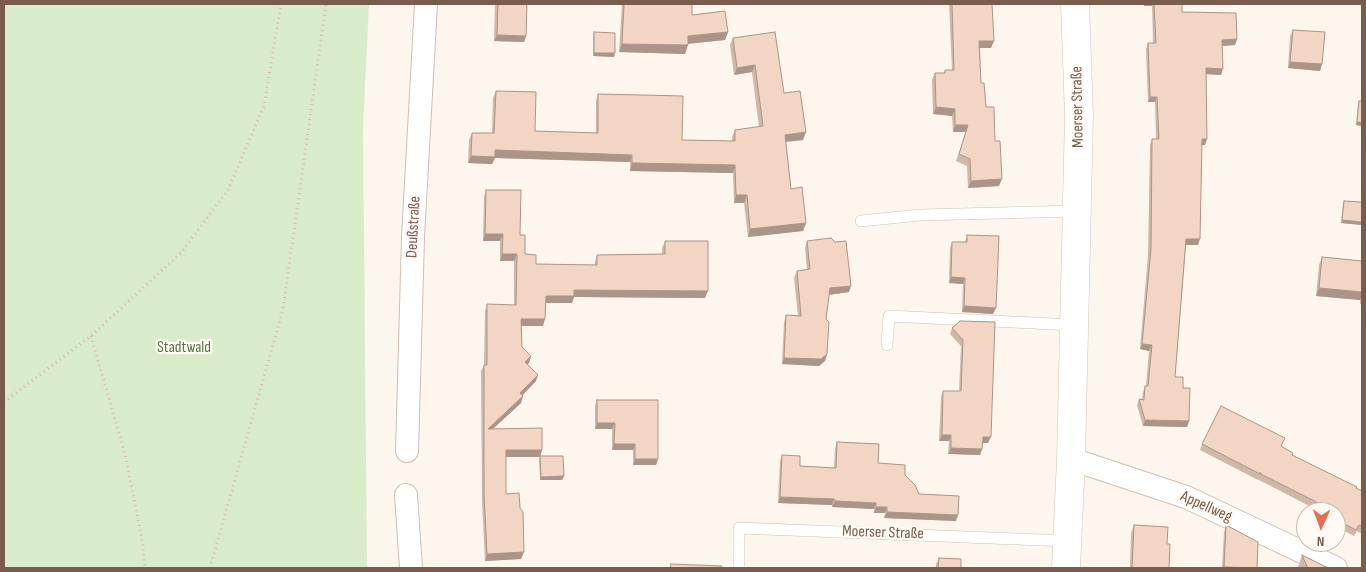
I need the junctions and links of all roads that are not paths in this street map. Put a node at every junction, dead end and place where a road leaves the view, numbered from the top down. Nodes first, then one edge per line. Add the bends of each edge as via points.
1 (426, 4) edge
2 (1075, 4) edge
3 (1077, 211) junction
4 (861, 221) dead end
5 (1074, 325) junction
6 (887, 344) dead end
7 (408, 451) dead end
8 (1071, 459) junction
9 (406, 495) dead end
10 (1067, 541) junction
11 (1313, 562) edge
12 (411, 568) edge
13 (738, 568) edge
14 (1066, 568) edge
15 (1336, 568) edge

1 - 7 street, Deußstraße via 414,237
2 - 3 main road, Moerser Straße via 1079,116
3 - 4 lane via 920,215
3 - 5 main road, Moerser Straße
5 - 6 lane via 888,316
5 - 8 main road, Moerser Straße
8 - 10 main road, Moerser Straße
8 - 11 street, Appellweg via 1186,497
9 - 12 street
10 - 13 lane, Moerser Straße via 739,528
10 - 14 main road, Moerser Straße
11 - 15 street, Appellweg

